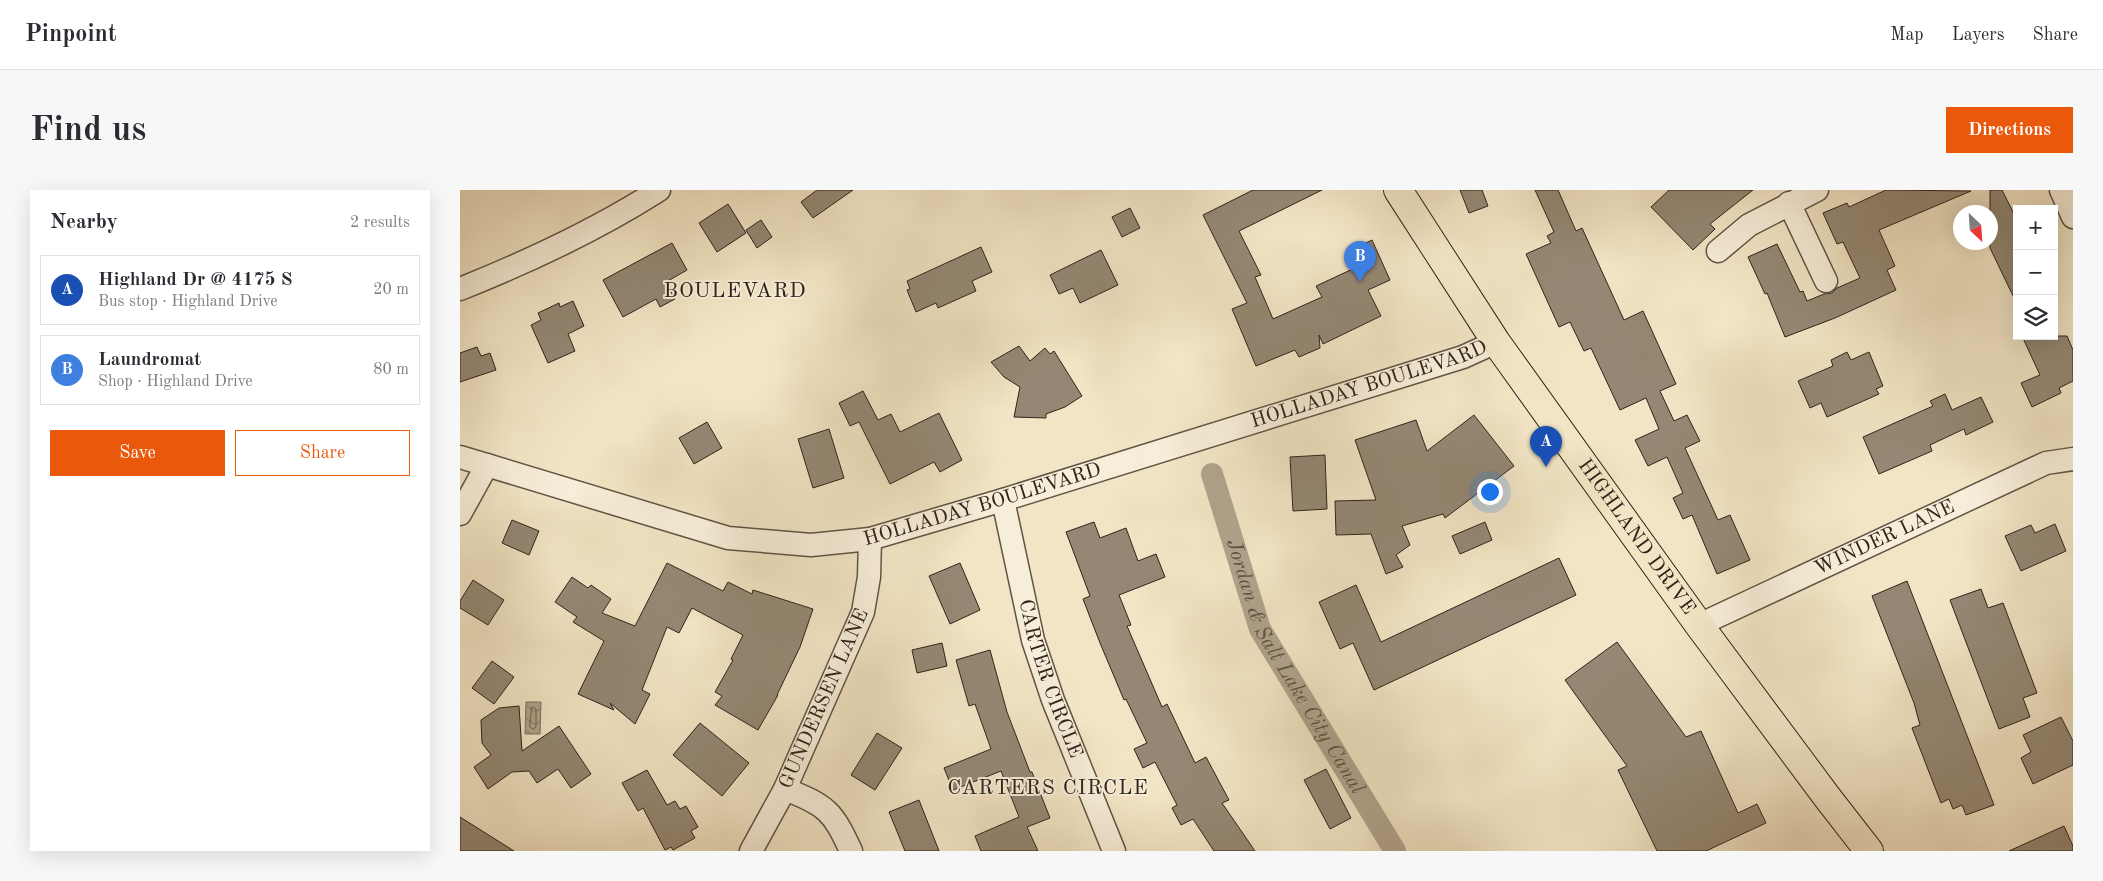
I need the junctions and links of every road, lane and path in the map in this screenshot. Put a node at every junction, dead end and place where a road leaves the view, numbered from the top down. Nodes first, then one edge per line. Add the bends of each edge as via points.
1 (659, 190) edge
2 (1398, 190) edge
3 (1817, 190) edge
4 (2060, 190) edge
5 (1789, 203) junction
6 (2073, 218) edge
7 (1718, 252) dead end
8 (1826, 281) dead end
9 (460, 289) edge
10 (1496, 342) junction
11 (460, 457) edge
12 (2073, 458) edge
13 (487, 465) junction
14 (1003, 500) junction
15 (460, 514) edge
16 (870, 539) junction
17 (1699, 625) junction
18 (785, 789) junction
19 (751, 851) edge
20 (850, 851) edge
21 (1114, 851) edge
22 (1869, 851) edge

1 - 9 street via 622,214 537,258
2 - 10 main road, HIGHLAND DRIVE
3 - 5 street
4 - 6 street
5 - 7 street via 1749,225
5 - 8 street
10 - 14 street, HOLLADAY BOULEVARD via 1462,357
10 - 17 main road, HIGHLAND DRIVE
11 - 13 street, HOLLADAY BOULEVARD
12 - 17 street, WINDER LANE via 2046,463
13 - 15 street
13 - 16 street, HOLLADAY BOULEVARD via 728,538 811,545
14 - 16 street, HOLLADAY BOULEVARD
14 - 21 street, CARTER CIRCLE via 1033,640 1052,700
16 - 18 street, GUNDERSEN LANE via 869,577 863,612
17 - 22 main road, HIGHLAND DRIVE
18 - 19 street, GUNDERSEN LANE
18 - 20 street via 814,801 829,812

